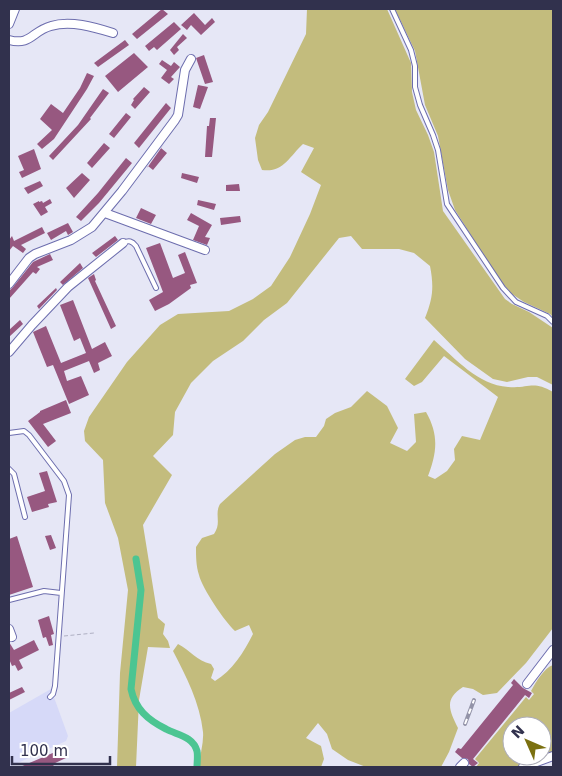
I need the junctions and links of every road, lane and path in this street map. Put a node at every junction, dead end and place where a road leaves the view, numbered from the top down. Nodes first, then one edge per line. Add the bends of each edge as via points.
1 (15, 9) edge
2 (392, 9) edge
3 (9, 24) edge
4 (113, 33) dead end
5 (9, 34) edge
6 (9, 40) edge
7 (192, 59) dead end
8 (105, 212) junction
9 (123, 243) joint
10 (206, 250) dead end
11 (9, 284) edge
12 (156, 288) dead end
13 (553, 322) edge
14 (9, 352) edge
15 (9, 433) edge
16 (9, 468) edge
17 (25, 517) dead end
18 (61, 593) junction
19 (9, 600) edge
20 (94, 633) dead end
21 (58, 636) junction
22 (552, 653) edge
23 (527, 684) dead end
24 (50, 697) dead end
25 (553, 756) edge
26 (524, 767) edge

1 - 3 street
2 - 13 lane via 411,50 415,87 438,150 447,204 503,288 516,302
4 - 6 street via 93,27 56,25 48,26 23,42
5 - 6 street
7 - 8 street via 185,70 176,120
8 - 10 street
8 - 11 street via 84,233 29,258
9 - 12 lane via 133,242 136,246
9 - 14 street via 68,288
15 - 18 lane via 24,431 30,435 67,486 69,507
16 - 17 lane via 14,474
18 - 19 lane via 44,591
18 - 21 lane
20 - 21 path
21 - 24 lane via 55,686
22 - 23 street
25 - 26 street

